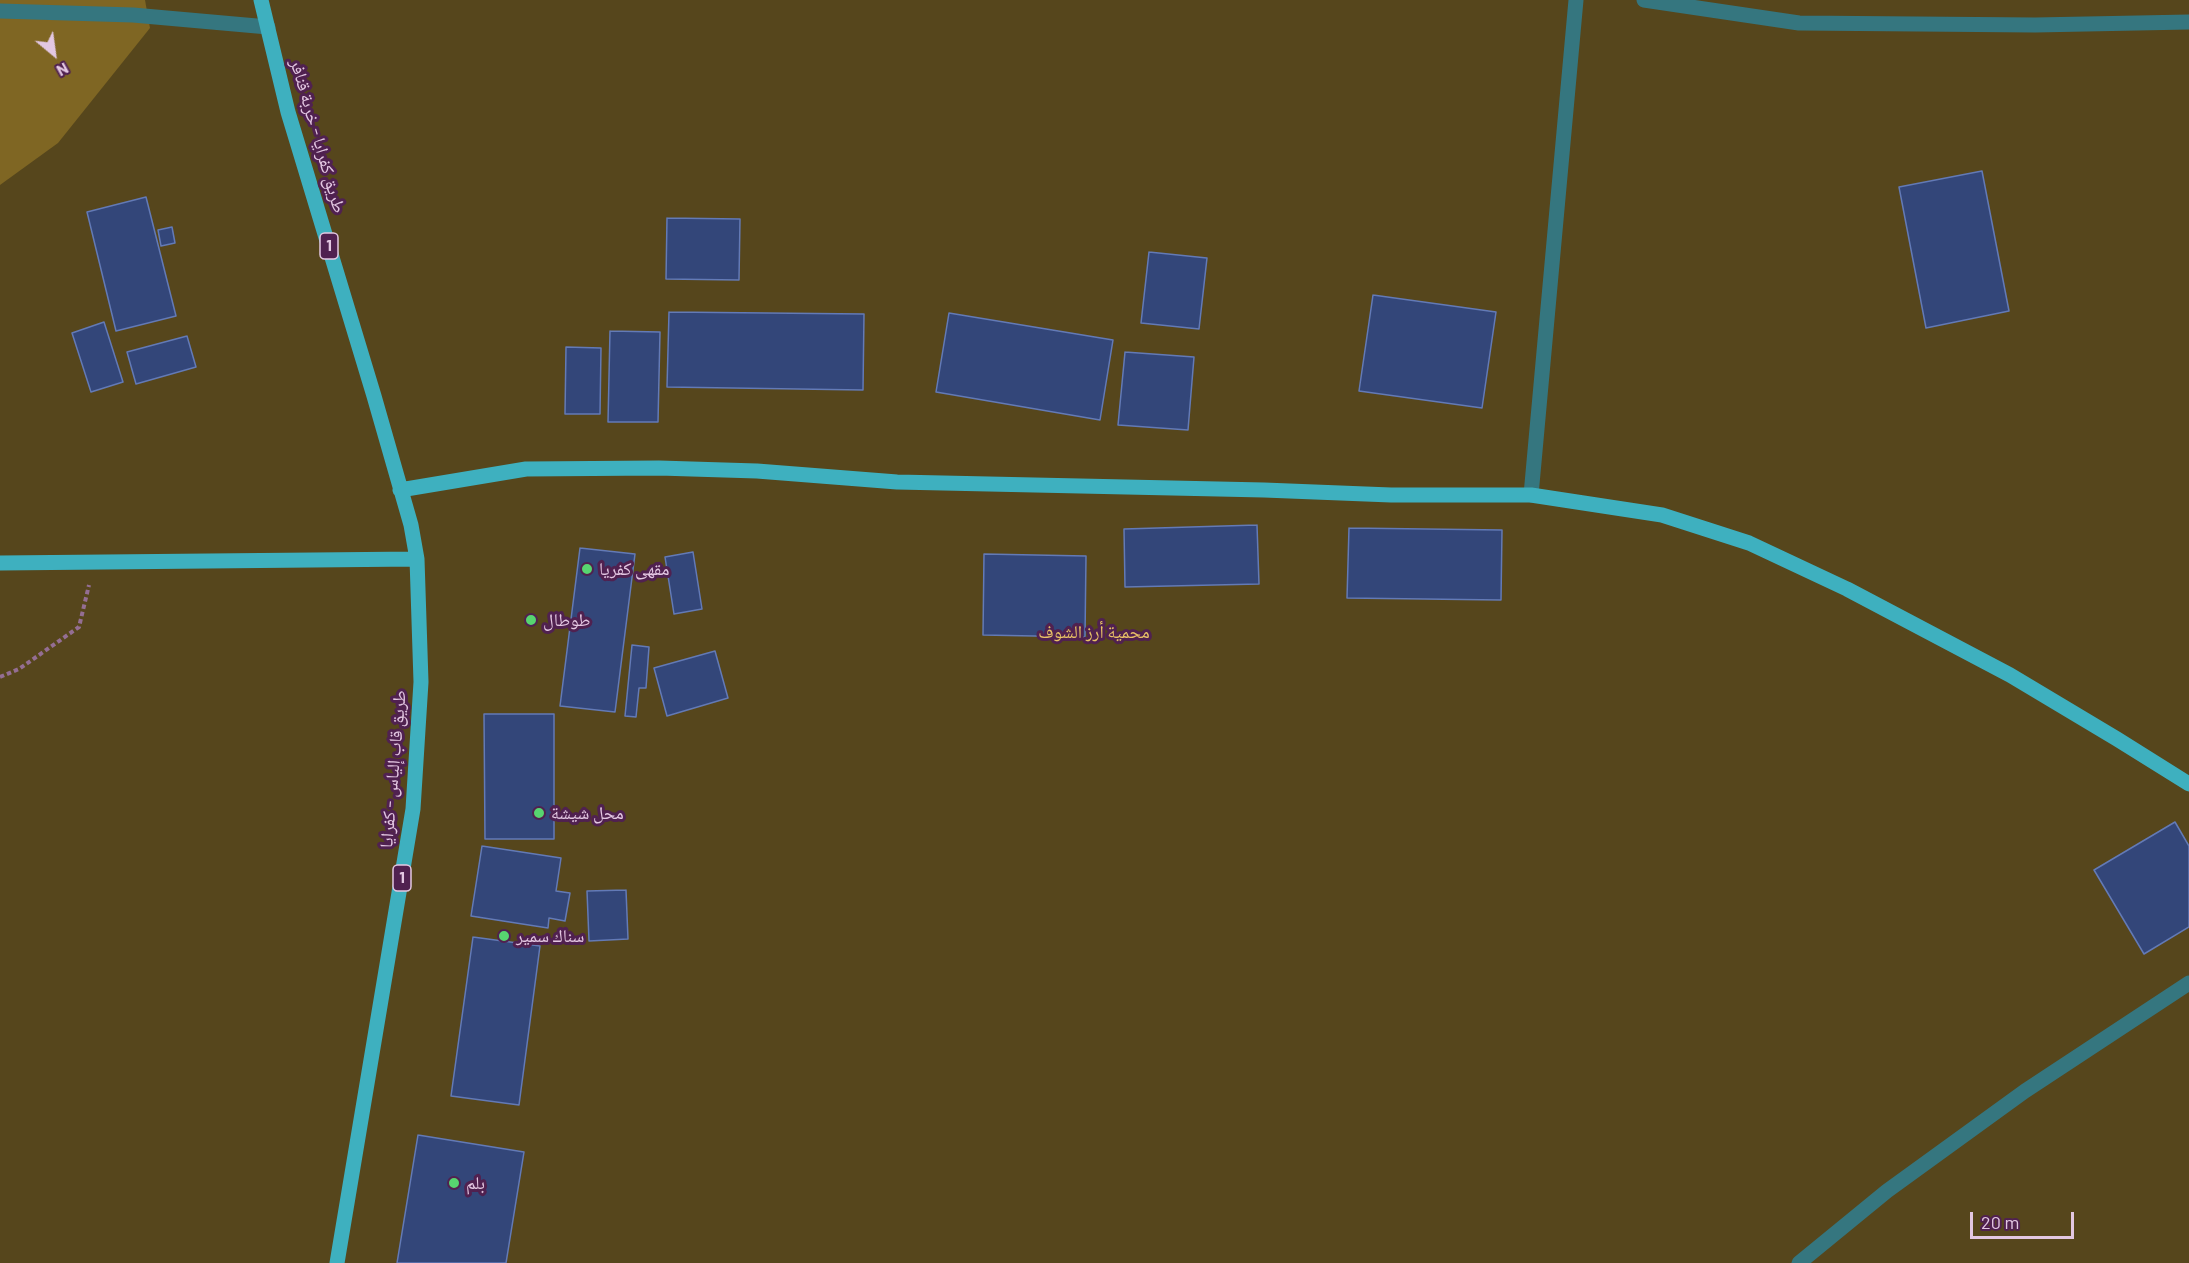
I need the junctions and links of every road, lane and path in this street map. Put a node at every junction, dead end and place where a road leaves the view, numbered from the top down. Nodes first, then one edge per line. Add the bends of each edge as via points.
1 (261, 0) edge
2 (1576, 0) edge
3 (1644, 0) edge
4 (0, 12) edge
5 (2189, 22) edge
6 (268, 27) junction
7 (400, 490) junction
8 (1531, 495) junction
9 (417, 559) junction
10 (94, 561) junction
11 (0, 563) edge
12 (0, 677) edge
13 (2189, 784) edge
14 (2189, 982) edge
15 (337, 1263) edge
16 (1799, 1263) edge

1 - 6 main road, طريق كفرايا - خربة قنافر / 1
2 - 8 street
3 - 5 street via 1798,23 2035,26
4 - 6 street via 133,15
6 - 7 main road, طريق كفرايا - خربة قنافر / 1 via 288,112
7 - 8 main road via 526,470 659,468 920,483
7 - 9 main road, طريق قاب إلياس - كفرايا / 1
8 - 13 main road via 1662,514 1749,543 1847,589 2010,675
9 - 10 main road
9 - 15 main road, طريق قاب إلياس - كفرايا / 1 via 421,682 413,809
10 - 11 main road
10 - 12 path via 79,627 19,669
14 - 16 street via 2025,1091 1887,1191

